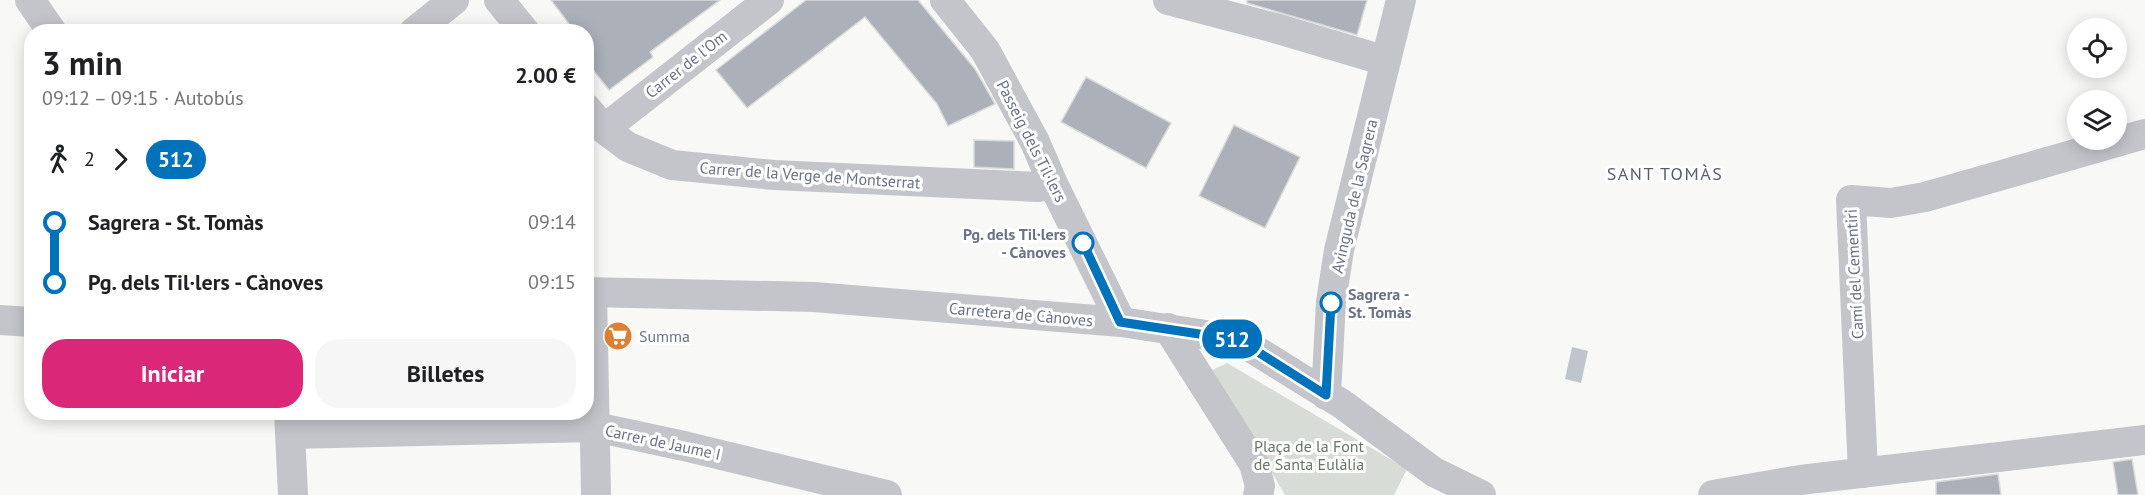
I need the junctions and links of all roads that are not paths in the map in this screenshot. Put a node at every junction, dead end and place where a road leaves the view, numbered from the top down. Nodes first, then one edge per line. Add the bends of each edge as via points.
1 (30, 0) edge
2 (454, 0) edge
3 (499, 0) edge
4 (769, 0) edge
5 (945, 0) edge
6 (1168, 0) edge
7 (1401, 0) edge
8 (46, 24) edge
9 (424, 24) edge
10 (518, 24) edge
11 (1386, 61) junction
12 (595, 118) edge
13 (2145, 134) edge
14 (1053, 184) junction
15 (594, 292) edge
16 (0, 320) edge
17 (24, 322) edge
18 (1120, 322) junction
19 (1168, 328) junction
20 (1326, 395) junction
21 (594, 401) edge
22 (289, 423) edge
23 (595, 428) junction
24 (2145, 440) edge
25 (1863, 472) junction
26 (293, 495) edge
27 (596, 495) edge
28 (887, 495) edge
29 (1258, 495) edge
30 (1480, 495) edge
31 (1713, 495) edge

1 - 8 street
2 - 9 street
3 - 10 street
4 - 12 street, Carrer de l'Om
5 - 14 street, Passeig dels Til·lers via 986,50 1035,141
6 - 11 street
7 - 11 street, Avinguda de la Sagrera
11 - 20 street, Avinguda de la Sagrera via 1339,250 1331,302
12 - 14 street, Carrer de la Verge de Montserrat via 628,147 672,165 888,182 1038,187
13 - 25 street, Camí del Cementiri via 1925,197 1891,203 1851,200
14 - 18 street, Passeig dels Til·lers
15 - 18 street, Carretera de Cànoves via 814,297
16 - 17 street
18 - 19 street, Carretera de Cànoves
19 - 20 street, Carretera de Cànoves via 1239,340
19 - 29 street via 1254,464 1260,486
20 - 30 street, Carretera de Cànoves via 1434,472
21 - 23 street
22 - 23 street, Carrer de Jaume I
22 - 26 street
23 - 27 street
23 - 28 street, Carrer de Jaume I
24 - 25 street
25 - 31 street

